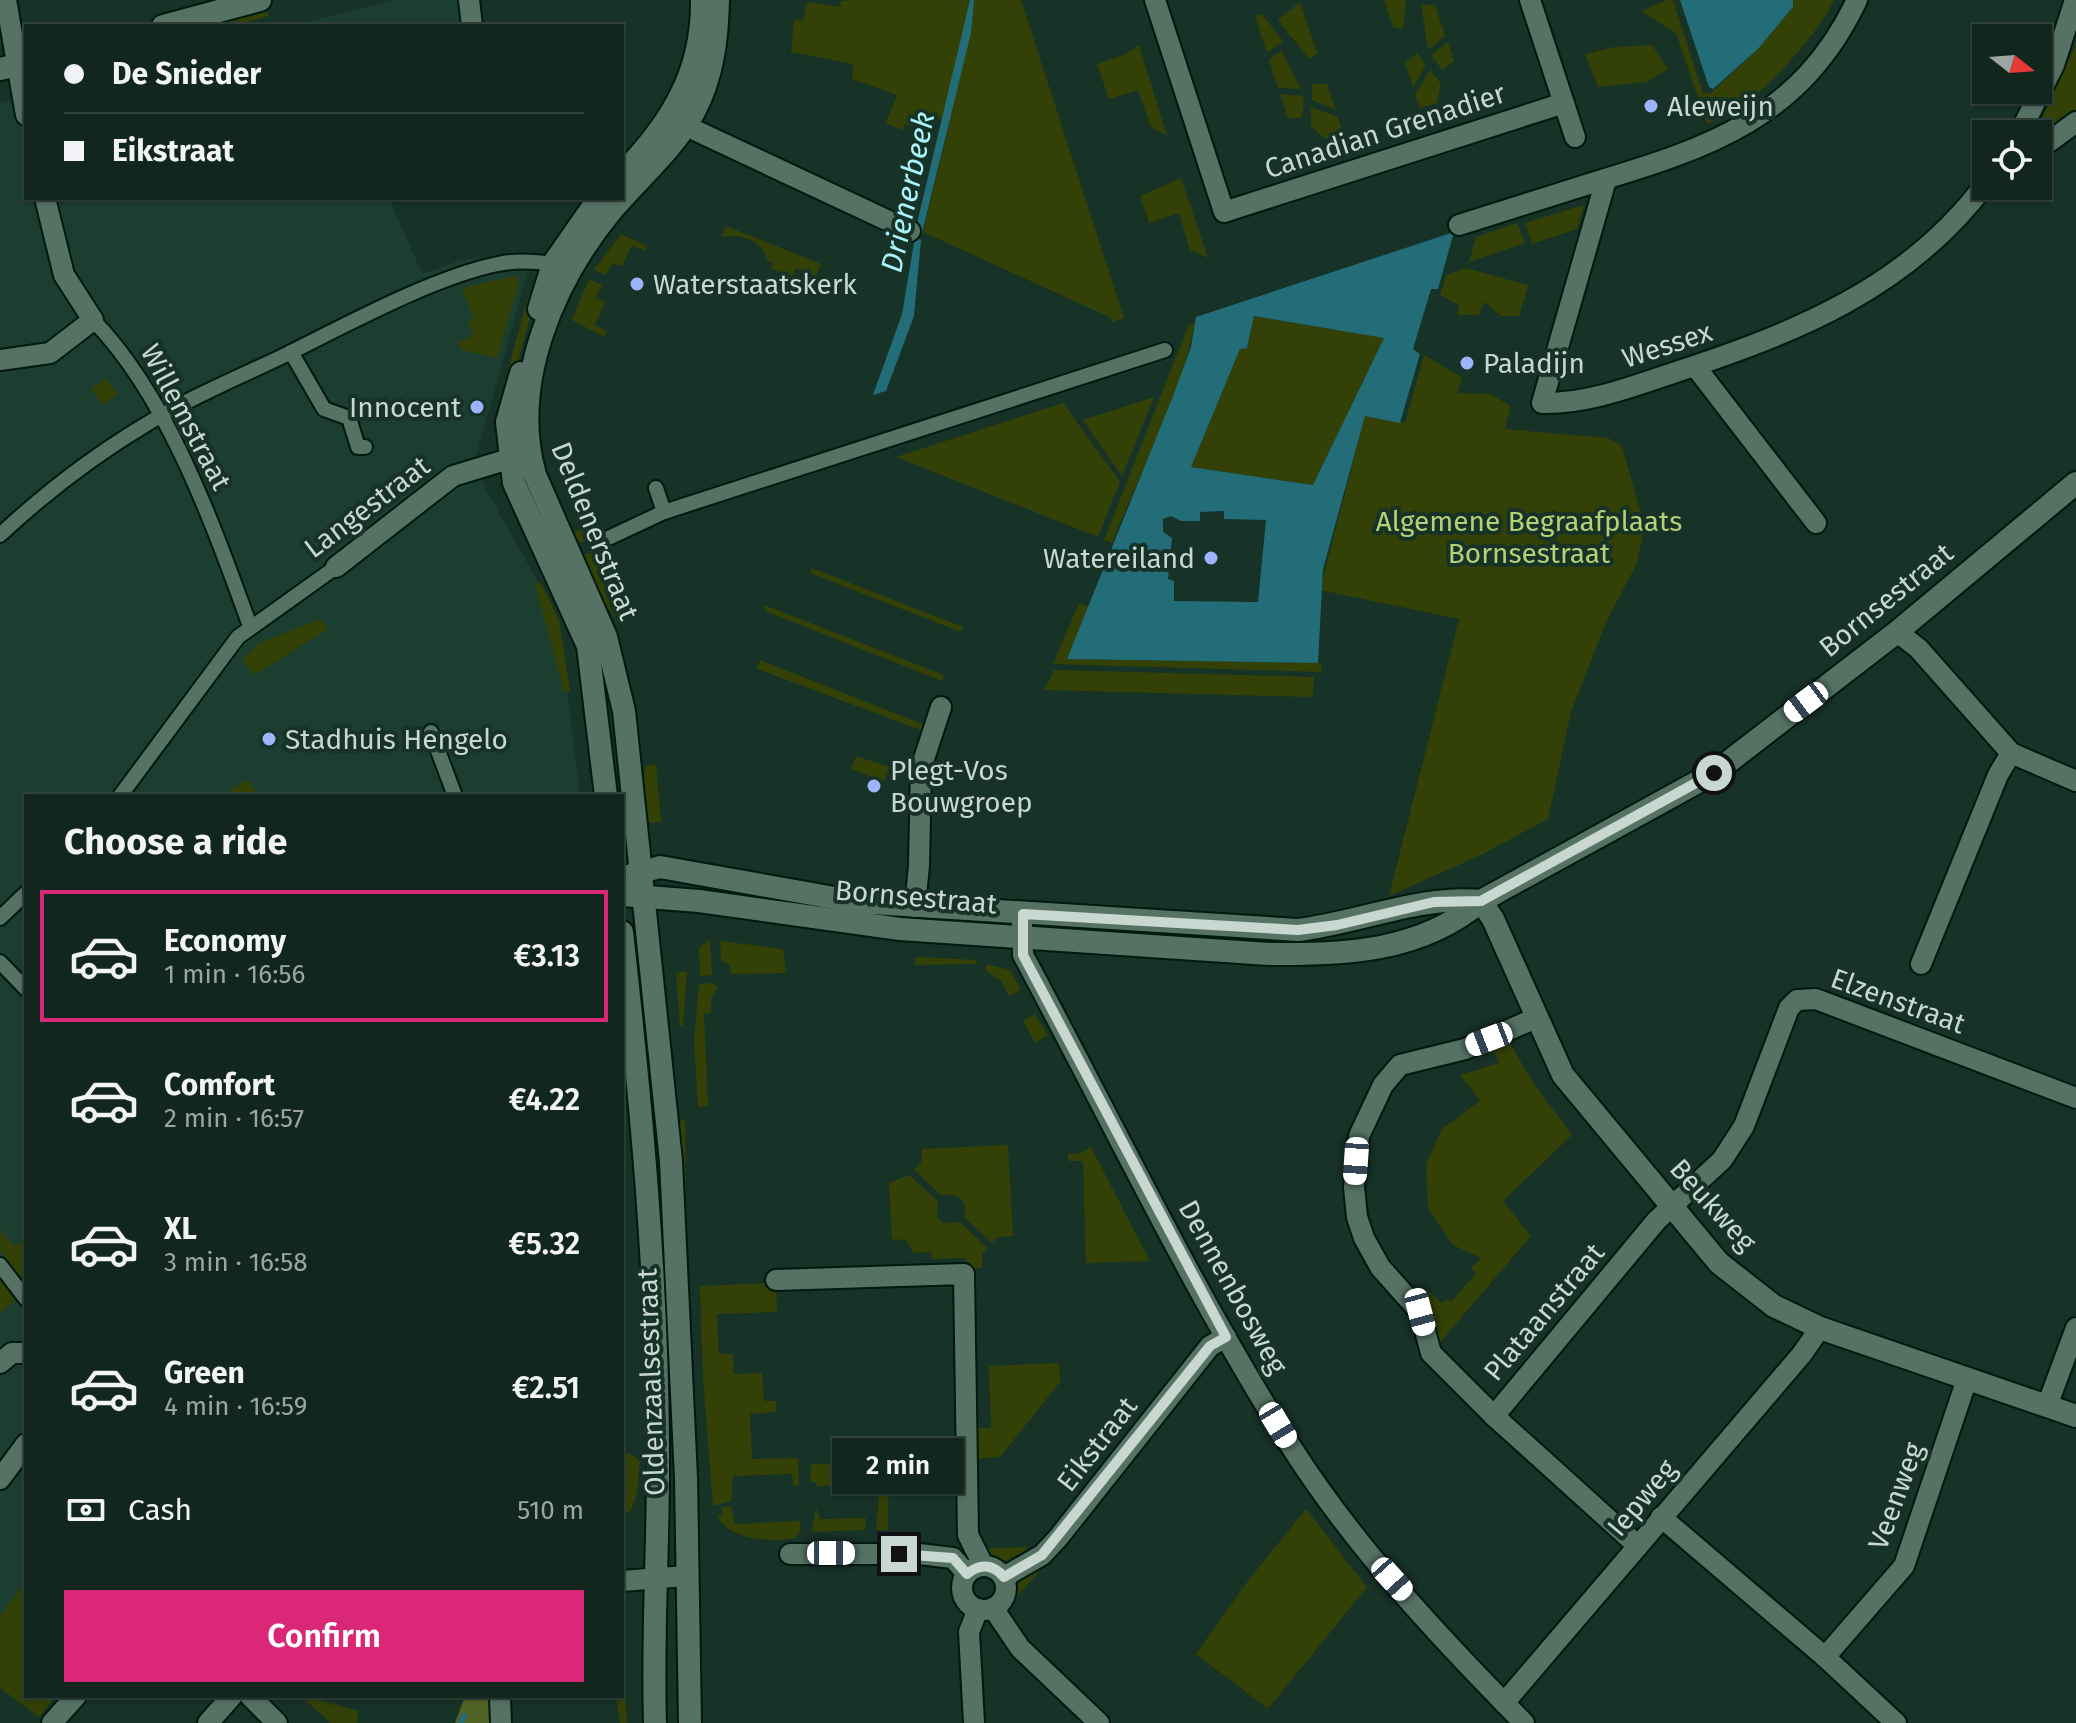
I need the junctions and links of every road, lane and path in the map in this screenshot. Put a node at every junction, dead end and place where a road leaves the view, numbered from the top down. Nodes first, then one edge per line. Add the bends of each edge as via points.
1 (6, 0) edge
2 (260, 0) edge
3 (469, 0) edge
4 (702, 0) edge
5 (718, 0) edge
6 (1155, 0) edge
7 (1530, 0) edge
8 (1857, 0) edge
9 (2075, 0) edge
10 (170, 24) edge
11 (472, 24) edge
12 (14, 66) edge
13 (1564, 103) junction
14 (24, 107) edge
15 (2026, 120) edge
16 (2076, 122) edge
17 (686, 126) junction
18 (1575, 137) dead end
19 (2052, 140) edge
20 (624, 172) edge
21 (1606, 180) junction
22 (624, 198) edge
23 (1972, 199) edge
24 (45, 200) edge
25 (598, 200) edge
26 (622, 200) edge
27 (1459, 225) dead end
28 (910, 231) dead end
29 (553, 264) junction
30 (93, 320) junction
31 (1165, 350) dead end
32 (291, 352) junction
33 (0, 360) edge
34 (1695, 366) junction
35 (160, 416) junction
36 (365, 447) dead end
37 (519, 456) junction
38 (2076, 483) edge
39 (656, 488) dead end
40 (664, 512) junction
41 (1816, 523) dead end
42 (0, 535) edge
43 (602, 541) dead end
44 (336, 567) joint
45 (250, 626) junction
46 (1897, 632) junction
47 (941, 707) dead end
48 (431, 732) dead end
49 (2011, 753) junction
50 (2076, 781) edge
51 (121, 794) edge
52 (453, 794) edge
53 (606, 794) edge
54 (641, 870) junction
55 (624, 884) edge
56 (24, 895) edge
57 (633, 896) edge
58 (1481, 901) junction
59 (915, 907) junction
60 (1023, 914) junction
61 (0, 918) edge
62 (1022, 937) junction
63 (624, 949) edge
64 (0, 962) edge
65 (1921, 964) dead end
66 (24, 987) edge
67 (1536, 1018) junction
68 (2076, 1098) edge
69 (1672, 1208) junction
70 (0, 1265) edge
71 (776, 1280) dead end
72 (24, 1297) edge
73 (1820, 1328) junction
74 (2076, 1328) edge
75 (1226, 1337) junction
76 (24, 1353) edge
77 (0, 1363) edge
78 (1967, 1379) junction
79 (2047, 1406) junction
80 (1494, 1416) junction
81 (2076, 1416) edge
82 (24, 1447) edge
83 (0, 1479) edge
84 (1661, 1517) junction
85 (1638, 1546) junction
86 (790, 1554) dead end
87 (975, 1570) junction
88 (686, 1576) junction
89 (1004, 1577) junction
90 (653, 1578) junction
91 (624, 1581) edge
92 (986, 1609) junction
93 (1825, 1657) junction
94 (74, 1698) edge
95 (230, 1698) edge
96 (252, 1698) edge
97 (500, 1698) edge
98 (1504, 1703) junction
99 (52, 1723) edge
100 (208, 1723) edge
101 (277, 1723) edge
102 (501, 1723) edge
103 (655, 1723) edge
104 (690, 1723) edge
105 (974, 1723) edge
106 (1099, 1723) edge
107 (1524, 1723) edge
108 (1896, 1723) edge

1 - 12 street
2 - 10 main road
3 - 11 street
4 - 20 main road via 698,54 682,97 653,142
5 - 17 main road, Deldenerstraat via 714,56
6 - 13 street, Canadian Grenadier via 1224,212
7 - 13 street
8 - 21 street via 1827,51 1767,111 1713,143
9 - 15 street via 2054,65
12 - 14 street
13 - 18 street
16 - 19 street
17 - 22 main road, Deldenerstraat
17 - 28 street
21 - 27 street
21 - 34 street, Wessex via 1542,403 1569,404
23 - 34 street, Wessex via 1946,228 1856,298 1779,338
24 - 30 street, Willemstraat via 64,275
25 - 29 main road, Deldenerstraat
26 - 37 main road, Deldenerstraat via 592,235 554,304
29 - 32 street via 526,261 468,273
29 - 37 main road, Deldenerstraat via 507,422
30 - 33 street via 50,353
30 - 35 street, Willemstraat via 112,340
31 - 40 street
32 - 35 street
32 - 36 street via 324,409 349,418 358,447
34 - 41 street
35 - 42 street via 49,491
35 - 45 street, Willemstraat
37 - 44 street, Langestraat via 453,476
37 - 53 main road, Deldenerstraat via 514,483 588,646
37 - 54 main road, Deldenerstraat via 606,637 618,677
38 - 46 main road, Bornsestraat
39 - 40 street
40 - 43 street
44 - 45 street, Langestraat
45 - 51 street, Langestraat via 227,649
46 - 49 street via 1918,648
46 - 58 main road, Bornsestraat via 1714,773
47 - 59 street via 921,768
48 - 52 street
49 - 50 street
49 - 65 street
54 - 55 main road
54 - 57 main road, Deldenerstraat
54 - 59 main road, Bornsestraat via 660,867 857,902
56 - 61 street
57 - 62 main road, Bornsestraat via 900,929
57 - 88 main road, Oldenzaalsestraat via 671,1161
58 - 60 main road, Bornsestraat via 1434,902 1298,930
58 - 62 main road, Bornsestraat via 1459,919 1395,945 1334,955
58 - 67 main road, Beukweg
59 - 60 main road, Bornsestraat
60 - 62 street, Dennenbosweg
62 - 75 street, Dennenbosweg via 1023,955
63 - 90 main road, Oldenzaalsestraat via 641,1098 652,1287 658,1446
64 - 66 street
67 - 69 main road, Beukweg via 1563,1075
67 - 80 street via 1465,1049 1400,1065 1369,1110 1356,1161 1354,1187 1364,1238 1390,1281 1420,1312 1431,1353
68 - 69 street, Elzenstraat via 1805,998 1797,1000 1789,1008 1744,1126 1722,1160
69 - 73 main road, Beukweg via 1719,1263 1774,1306
69 - 80 street, Plataanstraat
70 - 72 street
71 - 87 street via 964,1274 968,1535
73 - 78 main road, Beukweg
73 - 84 street, Iepweg
74 - 79 street
75 - 89 street, Eikstraat via 1210,1346 1058,1538 1042,1555
75 - 98 street, Dennenbosweg via 1291,1447 1343,1520
76 - 77 street via 12,1353
78 - 79 main road, Beukweg
78 - 93 street, Veenweg via 1904,1566
79 - 81 main road, Beukweg
80 - 85 street, Plataanstraat
82 - 83 street
84 - 85 street, Iepweg
84 - 93 street
85 - 98 street, Iepweg
86 - 87 street via 919,1554 953,1558
87 - 89 street via 998,1570
87 - 92 street via 963,1594
88 - 90 street
88 - 104 main road, Oldenzaalsestraat
89 - 92 street via 1006,1592
90 - 91 street
90 - 103 main road, Oldenzaalsestraat
92 - 105 street via 969,1632
92 - 106 street
93 - 108 street
94 - 99 street
95 - 100 street
96 - 101 street
97 - 102 street
98 - 107 street, Dennenbosweg

